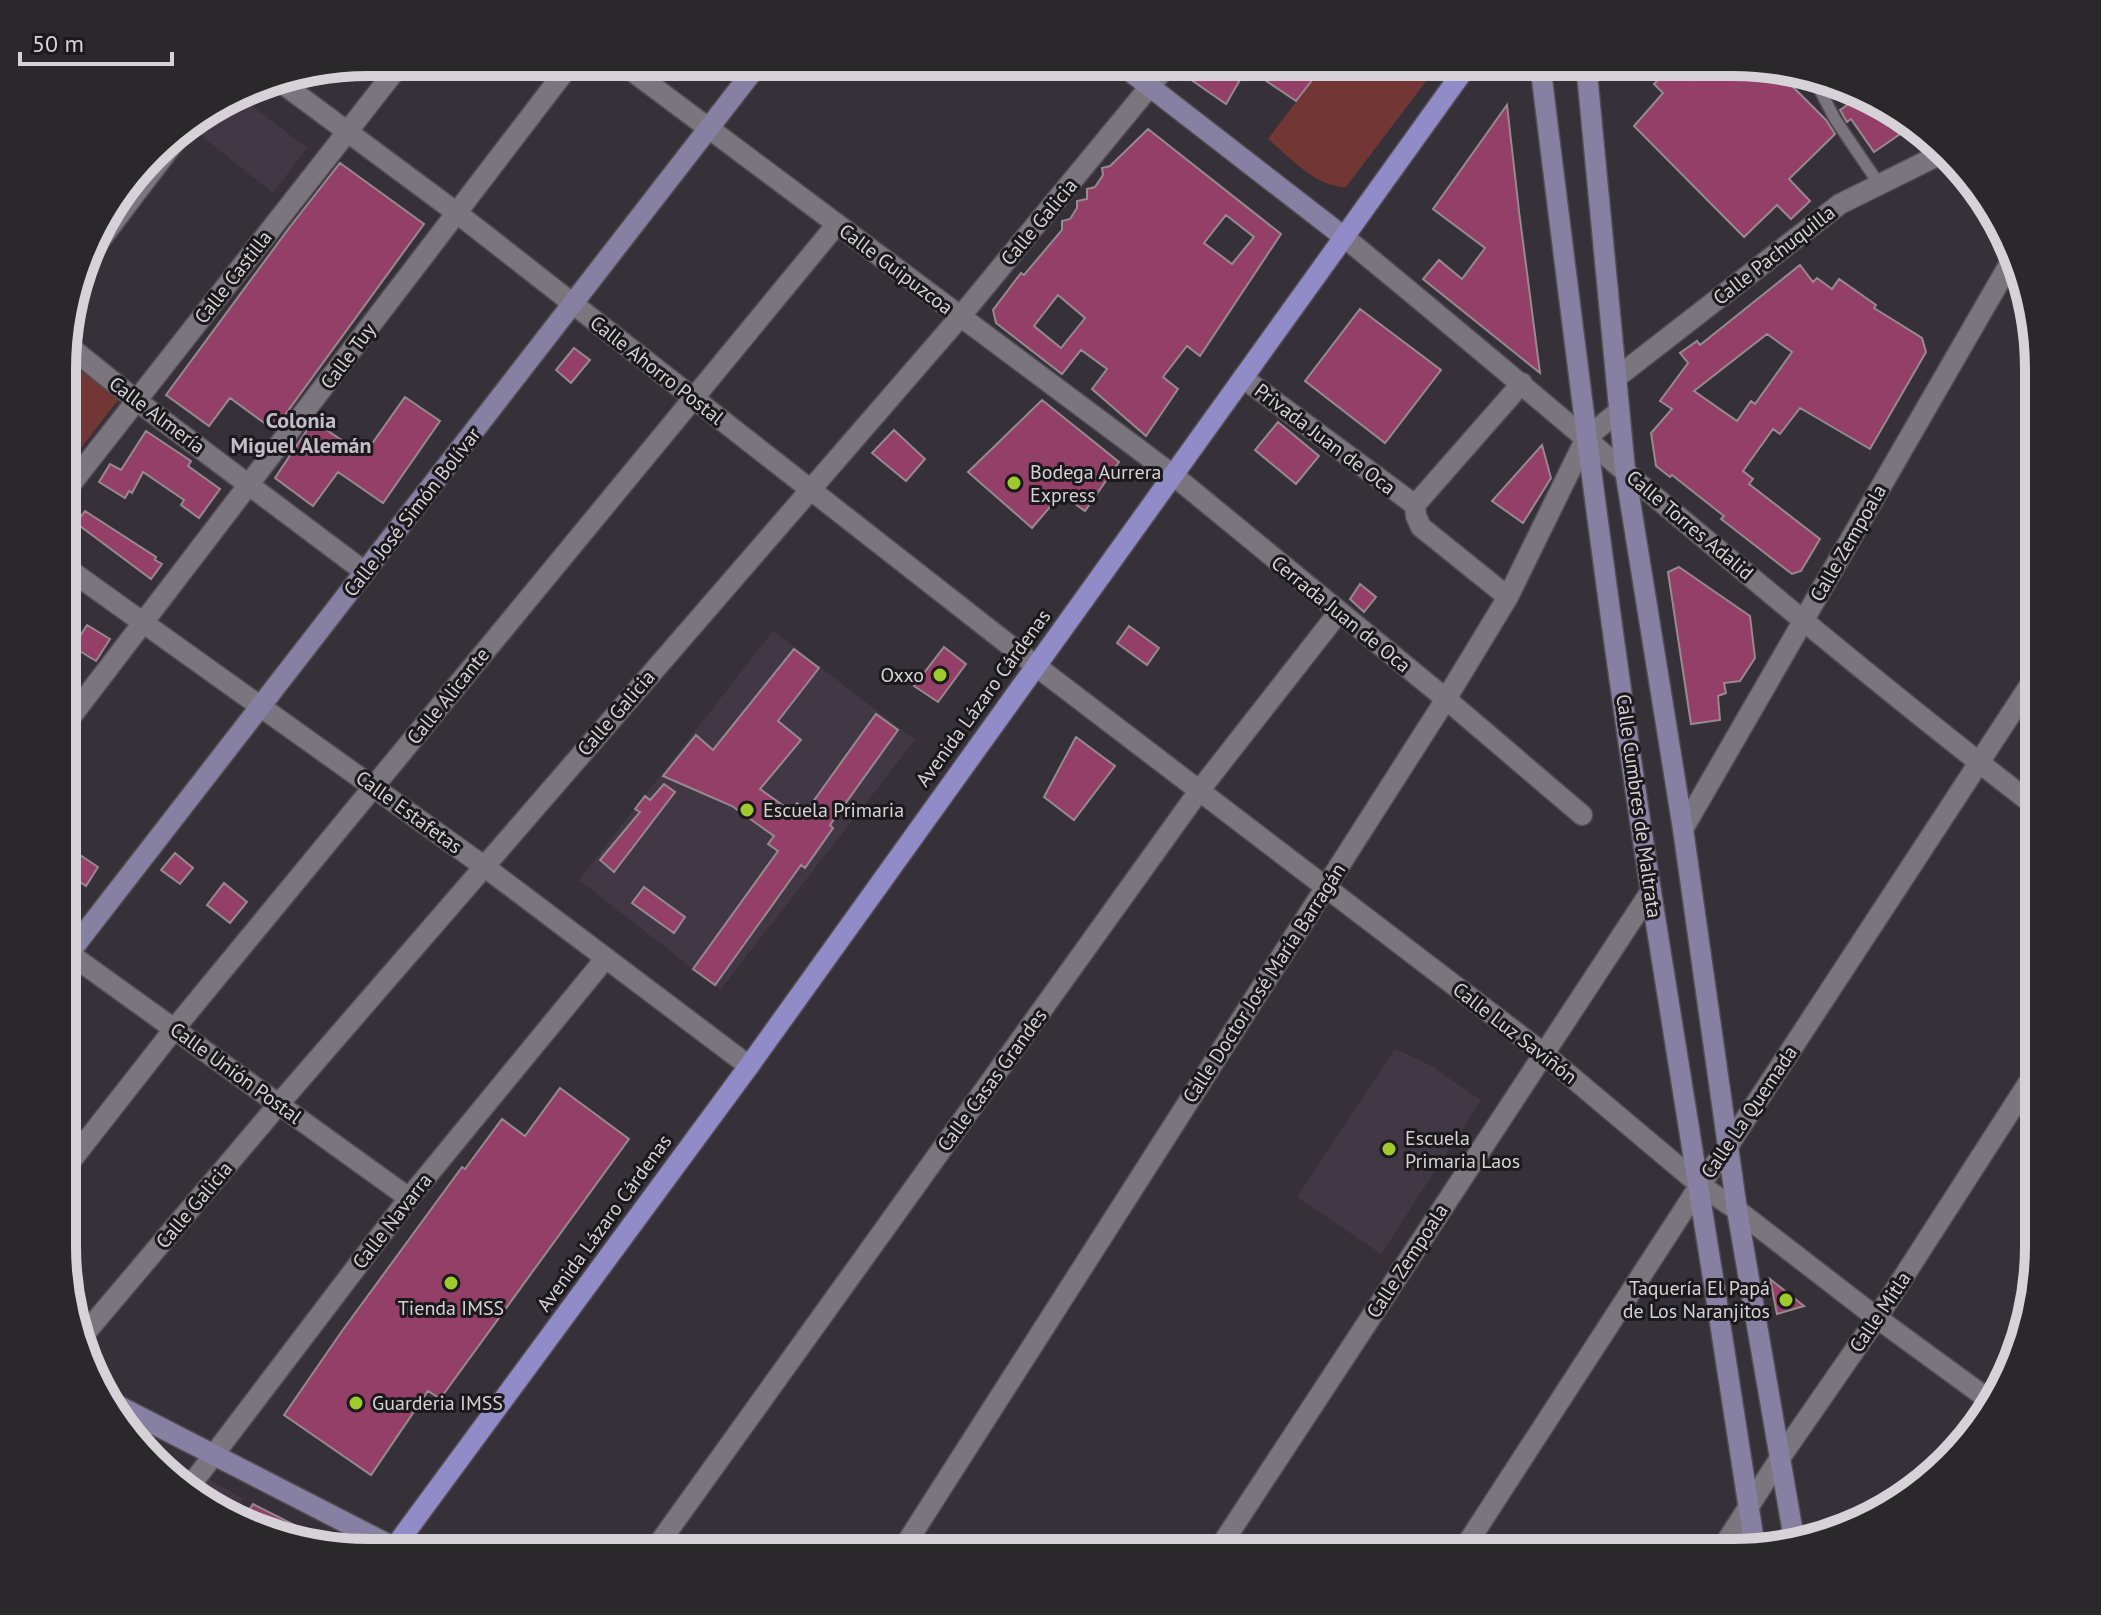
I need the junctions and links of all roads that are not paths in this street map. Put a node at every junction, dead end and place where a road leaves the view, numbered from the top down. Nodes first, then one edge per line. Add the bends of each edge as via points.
1 (391, 76) edge
2 (561, 76) edge
3 (639, 76) edge
4 (750, 76) edge
5 (1135, 76) edge
6 (1159, 76) edge
7 (1458, 76) edge
8 (1542, 76) edge
9 (1587, 76) edge
10 (288, 88) edge
11 (1150, 88) junction
12 (1820, 90) edge
13 (710, 129) junction
14 (348, 130) junction
15 (1934, 157) edge
16 (148, 177) edge
17 (1879, 184) junction
18 (121, 213) edge
19 (457, 213) junction
20 (837, 224) junction
21 (1344, 237) junction
22 (2007, 269) edge
23 (573, 305) junction
24 (960, 317) junction
25 (77, 353) edge
26 (1243, 378) junction
27 (1616, 378) junction
28 (1522, 383) junction
29 (693, 399) junction
30 (137, 401) junction
31 (1618, 412) junction
32 (1586, 438) junction
33 (1625, 470) junction
34 (1173, 475) junction
35 (76, 478) edge
36 (250, 485) junction
37 (810, 488) junction
38 (1415, 505) junction
39 (365, 572) junction
40 (76, 575) edge
41 (1508, 597) junction
42 (1339, 612) junction
43 (1803, 621) junction
44 (144, 623) junction
45 (1036, 666) junction
46 (2025, 692) edge
47 (1446, 699) junction
48 (263, 706) junction
49 (76, 711) edge
50 (1978, 763) junction
51 (374, 787) junction
52 (1199, 791) junction
53 (2025, 798) edge
54 (1582, 815) dead end
55 (1683, 829) junction
56 (485, 867) junction
57 (1325, 887) junction
58 (1651, 891) junction
59 (76, 940) edge
60 (605, 959) junction
61 (76, 961) edge
62 (175, 1028) junction
63 (1543, 1053) junction
64 (749, 1066) junction
65 (2025, 1088) edge
66 (278, 1105) junction
67 (1728, 1146) junction
68 (76, 1154) edge
69 (1700, 1185) junction
70 (409, 1198) junction
71 (1737, 1210) junction
72 (1877, 1318) junction
73 (88, 1329) edge
74 (1984, 1396) edge
75 (125, 1409) edge
76 (213, 1454) junction
77 (1780, 1458) junction
78 (193, 1481) edge
79 (1749, 1507) junction
80 (1793, 1532) edge
81 (1754, 1538) edge
82 (373, 1539) edge
83 (405, 1539) edge
84 (662, 1539) edge
85 (909, 1539) edge
86 (1225, 1539) edge
87 (1470, 1539) edge
88 (1728, 1539) edge

1 - 14 street, Calle Castilla
2 - 19 street, Calle Tuy
3 - 13 street, Calle Guipuzcoa
4 - 13 main road, Calle José Simón Bolívar
5 - 11 main road
6 - 11 street, Calle Galicia
7 - 21 main road, Avenida Lázaro Cárdenas
8 - 32 main road, Calle Cumbres de Maltrata
9 - 27 main road, Calle Cumbres de Maltrata
10 - 14 street, Calle Ahorro Postal
11 - 21 main road
11 - 24 street, Calle Galicia
12 - 17 lane
13 - 20 street, Calle Guipuzcoa
13 - 23 main road, Calle José Simón Bolívar
14 - 19 street, Calle Ahorro Postal
14 - 30 street, Calle Castilla
15 - 17 street, Calle Pachuquilla
16 - 18 street
17 - 27 street, Calle Pachuquilla via 1840,204
19 - 23 street, Calle Ahorro Postal
19 - 36 street, Calle Tuy
20 - 24 street, Calle Guipuzcoa
20 - 29 street, Calle Alicante
21 - 26 main road, Avenida Lázaro Cárdenas
21 - 28 street, Calle Torres Adalid
22 - 43 street, Calle Zempoala
23 - 29 street, Calle Ahorro Postal
23 - 39 main road, Calle José Simón Bolívar
24 - 34 street, Calle Guipuzcoa
24 - 37 street, Calle Galicia
25 - 30 street, Calle Almería
26 - 34 main road, Avenida Lázaro Cárdenas
26 - 38 street, Privada Juan de Oca
27 - 31 main road, Calle Cumbres de Maltrata
28 - 32 street, Calle Torres Adalid
28 - 38 street
29 - 37 street, Calle Ahorro Postal
29 - 51 street, Calle Alicante
30 - 35 street, Calle Castilla
30 - 36 street, Calle Almería
31 - 32 street, Calle Doctor José María Barragán
31 - 33 main road, Calle Cumbres de Maltrata
32 - 33 street, Calle Torres Adalid
32 - 41 street, Calle Doctor José María Barragán
32 - 58 main road, Calle Cumbres de Maltrata
33 - 43 street, Calle Torres Adalid
33 - 55 main road, Calle Cumbres de Maltrata
34 - 42 street, Cerrada Juan de Oca
34 - 45 main road, Avenida Lázaro Cárdenas
36 - 39 street, Calle Almería
36 - 44 street, Calle Tuy
37 - 45 street, Calle Ahorro Postal
37 - 56 street, Calle Galicia
38 - 41 street, Privada Juan de Oca via 1421,527
39 - 48 main road, Calle José Simón Bolívar
40 - 44 street, Calle Estafetas
41 - 47 street, Calle Doctor José María Barragán
42 - 47 street, Cerrada Juan de Oca
42 - 52 street, Calle Casas Grandes
43 - 50 street, Calle Torres Adalid
43 - 55 street, Calle Zempoala
44 - 48 street, Calle Estafetas
44 - 49 street, Calle Tuy
45 - 52 street, Calle Luz Saviñón
45 - 64 main road, Avenida Lázaro Cárdenas
46 - 50 street, Calle La Quemada
47 - 54 street, Cerrada Juan de Oca
47 - 57 street, Calle Doctor José María Barragán
48 - 51 street, Calle Estafetas
48 - 59 main road, Calle José Simón Bolívar
50 - 53 street, Calle Torres Adalid
50 - 67 street, Calle La Quemada
51 - 56 street, Calle Estafetas
51 - 62 street, Calle Alicante
52 - 57 street, Calle Luz Saviñón
52 - 84 street, Calle Casas Grandes
55 - 67 main road, Calle Cumbres de Maltrata
56 - 60 street, Calle Estafetas
56 - 66 street, Calle Galicia
57 - 63 street, Calle Luz Saviñón
57 - 85 street, Calle Doctor José María Barragán
58 - 63 street, Calle Zempoala
58 - 69 main road, Calle Cumbres de Maltrata
60 - 64 street, Calle Estafetas
60 - 70 street, Calle Navarra
61 - 62 street, Calle Unión Postal
62 - 66 street, Calle Unión Postal
62 - 68 street, Calle Alicante
63 - 69 street, Calle Luz Saviñón
63 - 86 street, Calle Zempoala
64 - 83 main road, Avenida Lázaro Cárdenas
65 - 72 street, Calle Mitla
66 - 70 street, Calle Unión Postal
66 - 73 street, Calle Galicia
67 - 69 street, Calle La Quemada
67 - 71 main road, Calle Cumbres de Maltrata
69 - 71 street, Calle Luz Saviñón
69 - 79 main road, Calle Cumbres de Maltrata
69 - 87 street, Calle La Quemada
70 - 76 street, Calle Navarra
71 - 72 street, Calle Luz Saviñón
71 - 77 main road, Calle Cumbres de Maltrata
72 - 74 street, Calle Luz Saviñón
72 - 77 street, Calle Mitla
75 - 76 main road
76 - 78 street, Calle Navarra
76 - 82 main road
77 - 79 street, Calle Mitla
77 - 80 main road, Calle Cumbres de Maltrata
79 - 81 main road, Calle Cumbres de Maltrata
79 - 88 street, Calle Mitla

